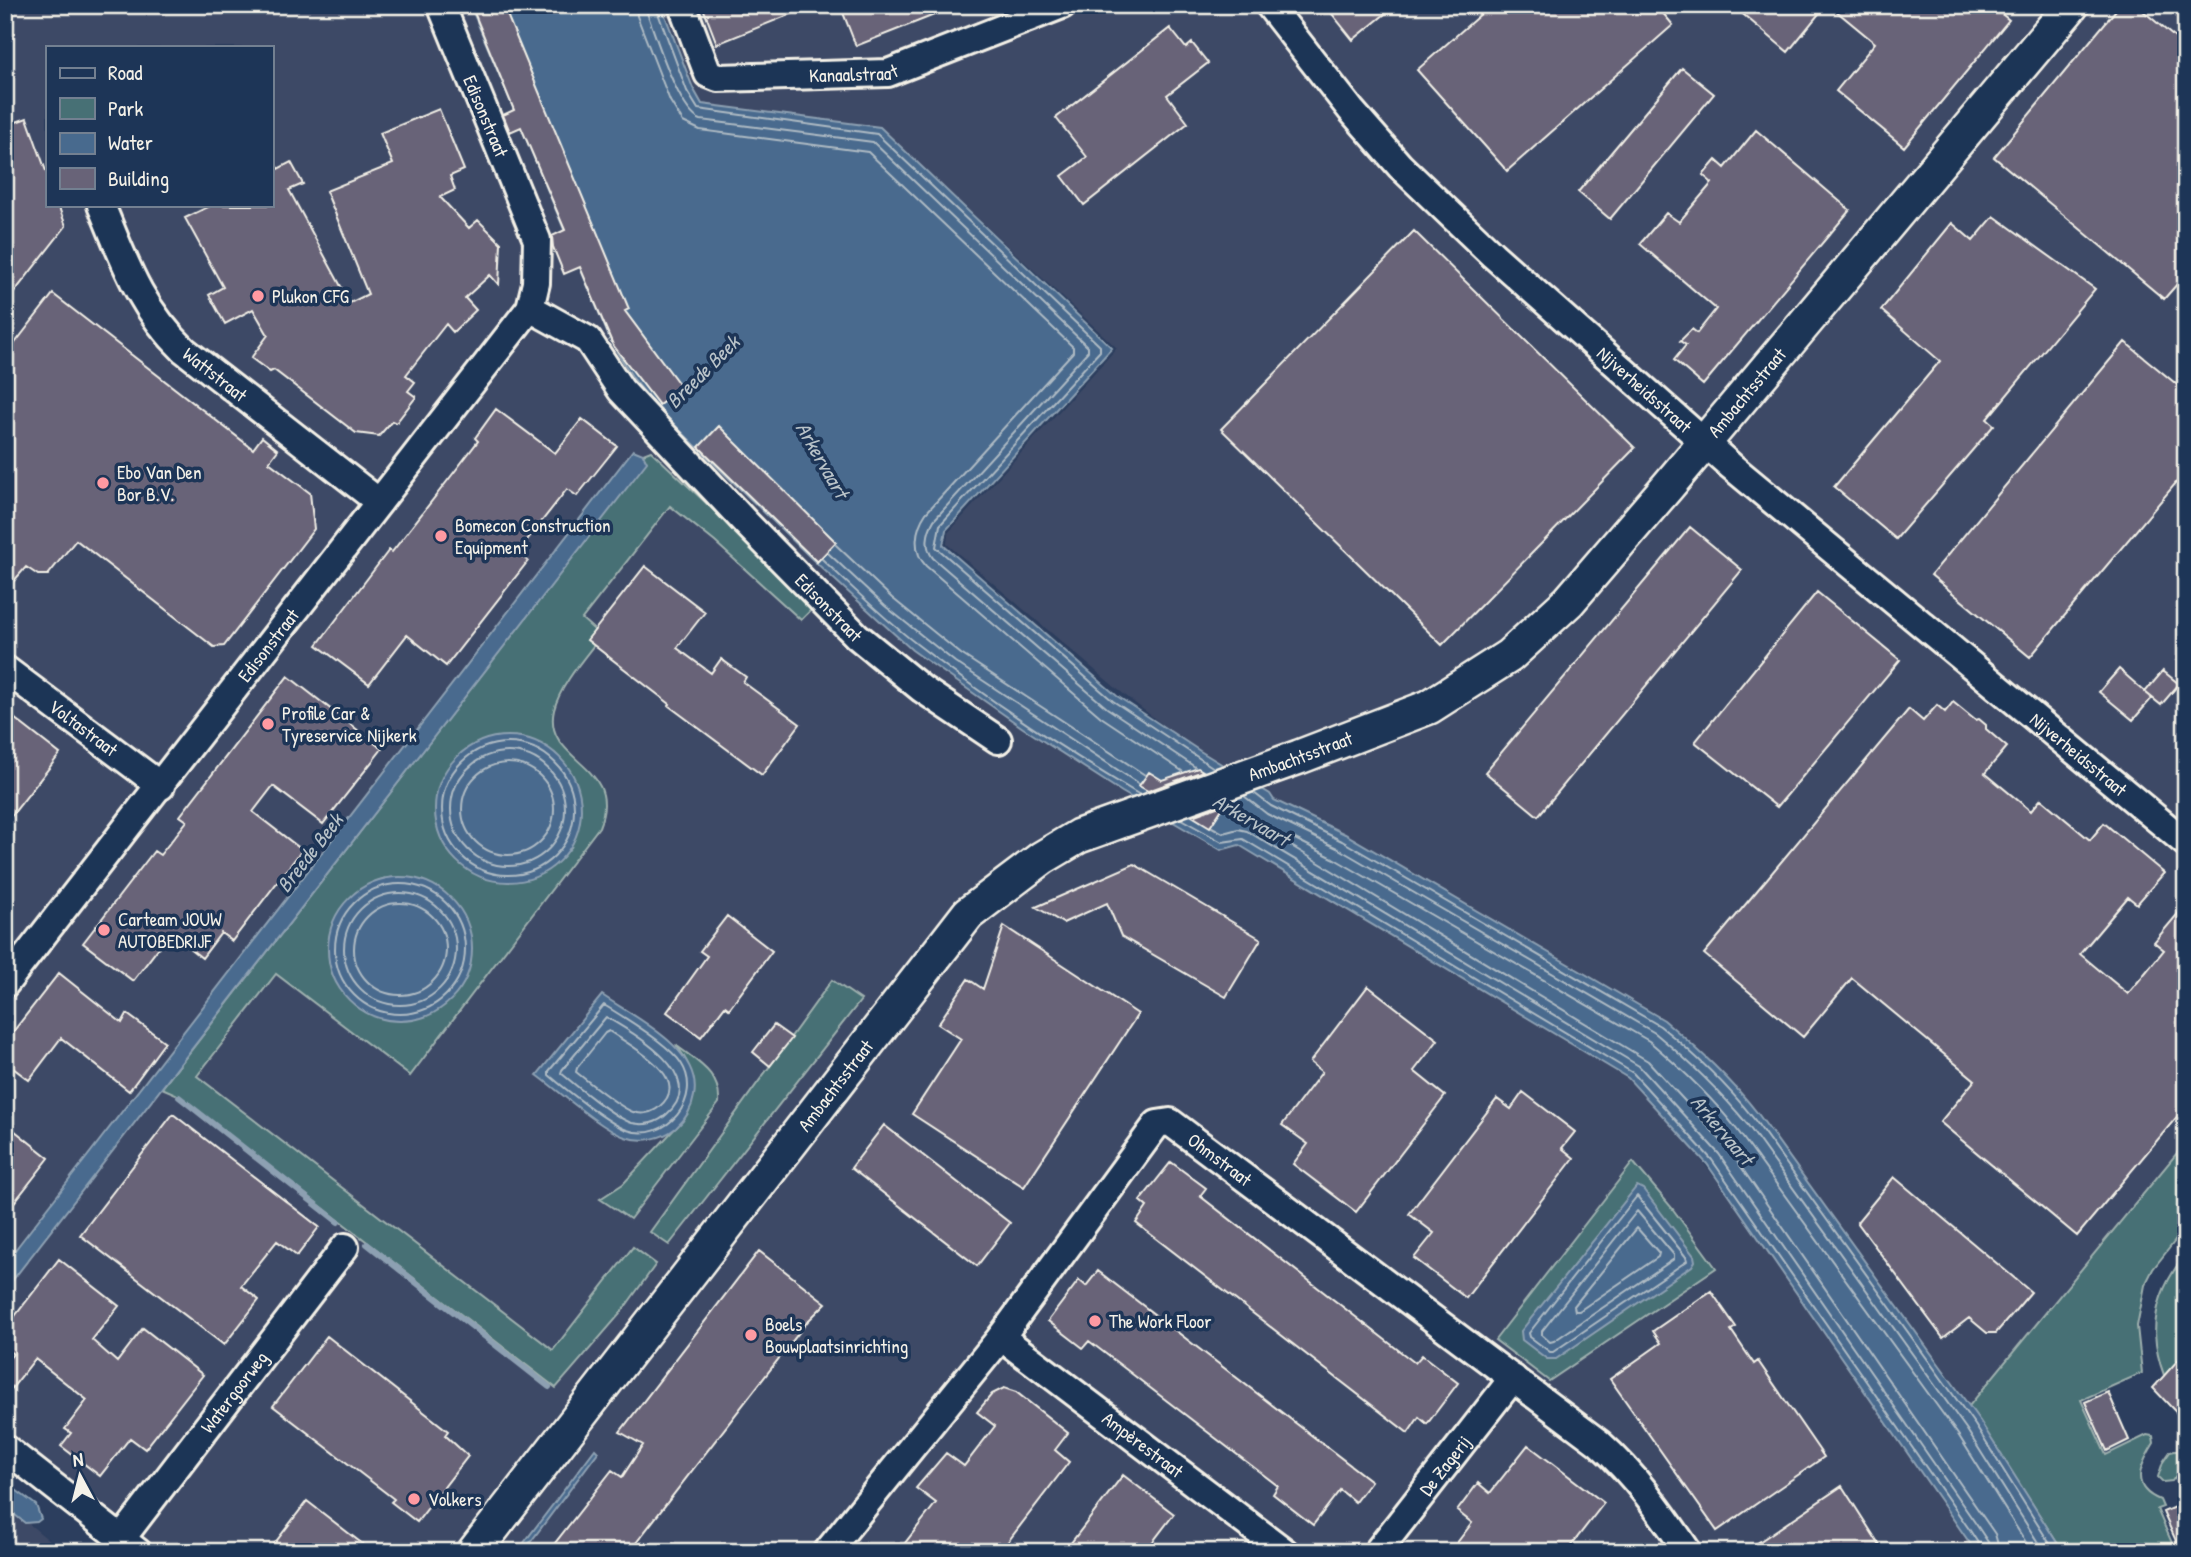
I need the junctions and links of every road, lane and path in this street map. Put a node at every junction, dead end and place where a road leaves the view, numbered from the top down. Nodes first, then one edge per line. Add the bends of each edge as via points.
1 (441, 5) edge
2 (682, 5) edge
3 (1062, 5) edge
4 (1269, 5) edge
5 (2072, 5) edge
6 (101, 206) edge
7 (530, 309) junction
8 (1706, 442) junction
9 (379, 502) junction
10 (5, 669) edge
11 (998, 740) dead end
12 (161, 786) junction
13 (2186, 844) edge
14 (5, 984) edge
15 (345, 1247) dead end
16 (1001, 1337) junction
17 (1513, 1378) junction
18 (5, 1448) edge
19 (130, 1545) edge
20 (474, 1552) edge
21 (827, 1552) edge
22 (1284, 1552) edge
23 (1377, 1552) edge
24 (1688, 1552) edge

1 - 7 street, Edisonstraat via 537,240
2 - 3 street, Kanaalstraat via 708,74 718,78 888,73
4 - 8 street, Nijverheidsstraat via 1400,166 1493,256
5 - 8 main road, Ambachtsstraat
6 - 9 street, Wattstraat via 139,294 160,327
7 - 9 street, Edisonstraat
7 - 11 street, Edisonstraat via 588,340 621,390 857,636 922,689
8 - 13 street, Nijverheidsstraat
8 - 20 main road, Ambachtsstraat via 1569,601 1508,656 1429,707 1079,836 968,914
9 - 12 street, Edisonstraat
10 - 12 street, Voltastraat
12 - 14 street, Edisonstraat
15 - 19 street, Watergoorweg
16 - 17 street, Ohmstraat via 1157,1124 1170,1122
16 - 21 street, Ohmstraat
16 - 22 street, Ampèrestraat
17 - 23 street, De Zagerij
17 - 24 street, Ohmstraat via 1623,1464
18 - 19 street, Watergoorweg

